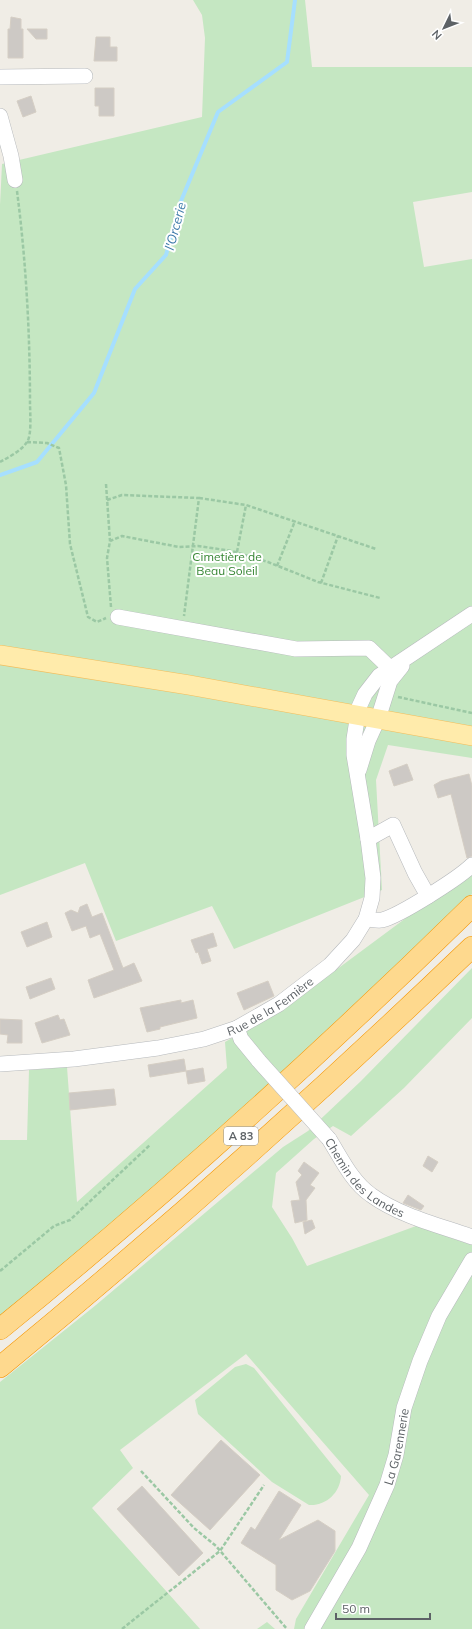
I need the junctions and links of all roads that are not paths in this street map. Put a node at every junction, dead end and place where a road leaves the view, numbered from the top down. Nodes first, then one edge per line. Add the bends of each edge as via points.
1 (85, 76) dead end
2 (0, 77) edge
3 (0, 116) edge
4 (15, 180) road end
5 (472, 614) edge
6 (116, 615) road end
7 (0, 655) edge
8 (393, 671) junction
9 (357, 715) junction
10 (378, 719) junction
11 (472, 736) edge
12 (358, 773) junction
13 (368, 839) junction
14 (472, 865) edge
15 (428, 896) junction
16 (472, 906) edge
17 (366, 919) junction
18 (472, 919) edge
19 (472, 947) edge
20 (237, 1028) junction
21 (0, 1064) edge
22 (472, 1237) edge
23 (472, 1260) edge
24 (0, 1329) edge
25 (0, 1342) edge
26 (0, 1367) edge
27 (312, 1629) edge

1 - 2 street
3 - 4 street
5 - 8 street
6 - 8 street via 296,649 369,648
7 - 9 main road
8 - 9 street, Rue de la Fernière via 379,676 365,694
8 - 10 street, Rue de la Fernière
9 - 10 main road
9 - 12 street, Rue de la Fernière via 354,756
10 - 11 main road
10 - 12 street, Rue de la Fernière
12 - 13 street, Rue de la Fernière
13 - 15 street via 393,824
13 - 17 street, Rue de la Fernière via 373,878 372,898
14 - 15 street
15 - 17 street via 390,917 380,920
16 - 24 highway via 220,1142
17 - 20 street, Rue de la Fernière via 353,940 330,965 279,1004
18 - 25 highway, A 83 via 220,1155
19 - 26 highway, A 83 via 250,1154
20 - 21 street, Rue de la Fernière via 204,1039 158,1048 74,1059
20 - 22 street, Chemin des Landes, bridge via 258,1061 329,1139 347,1170 370,1194 397,1210
23 - 27 street, La Garennerie via 439,1316 420,1361 404,1408 396,1455 387,1485 359,1548

